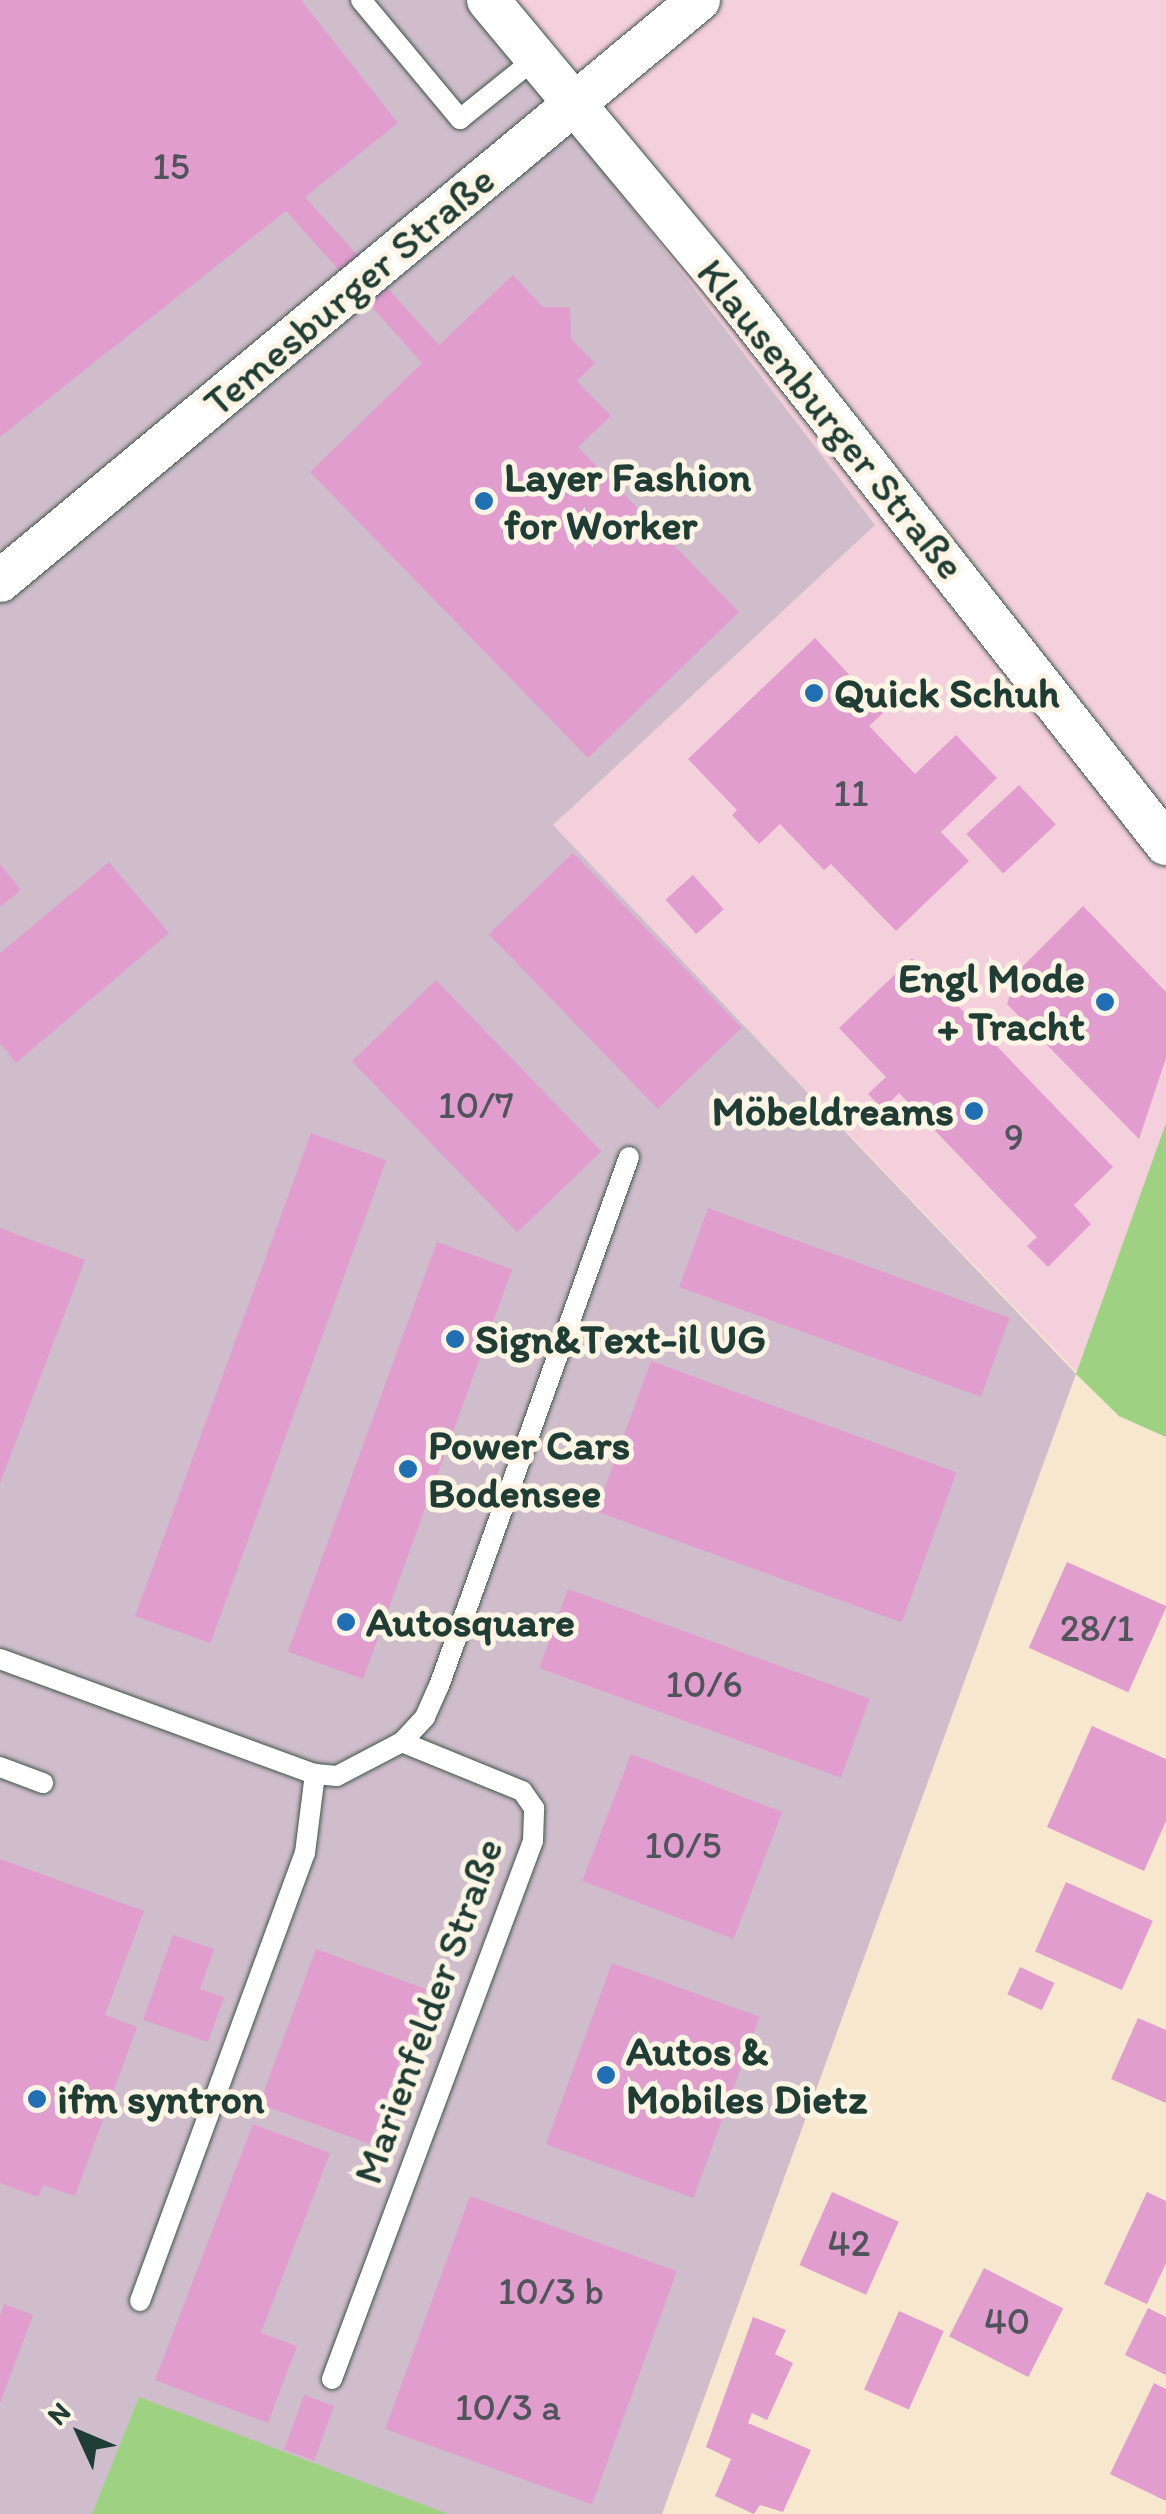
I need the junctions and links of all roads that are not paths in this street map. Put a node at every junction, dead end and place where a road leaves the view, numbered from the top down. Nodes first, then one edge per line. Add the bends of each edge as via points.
1 (362, 0) edge
2 (488, 0) edge
3 (699, 0) edge
4 (536, 58) junction
5 (574, 104) junction
6 (0, 581) edge
7 (1166, 844) edge
8 (629, 1157) dead end
9 (0, 1659) edge
10 (402, 1742) junction
11 (0, 1767) edge
12 (315, 1774) junction
13 (43, 1783) dead end
14 (140, 2301) dead end
15 (332, 2379) dead end

1 - 4 lane via 460,119
2 - 4 street, Klausenburger Straße
3 - 5 street, Temesburger Straße
4 - 5 street, Klausenburger Straße
5 - 6 street, Temesburger Straße via 68,507
5 - 7 street, Klausenburger Straße via 728,288
8 - 10 lane via 439,1686 425,1717
9 - 12 lane
10 - 12 lane via 337,1776
10 - 15 lane, Marienfelder Straße via 522,1791 534,1808 533,1841
11 - 13 lane
12 - 14 lane via 305,1852

